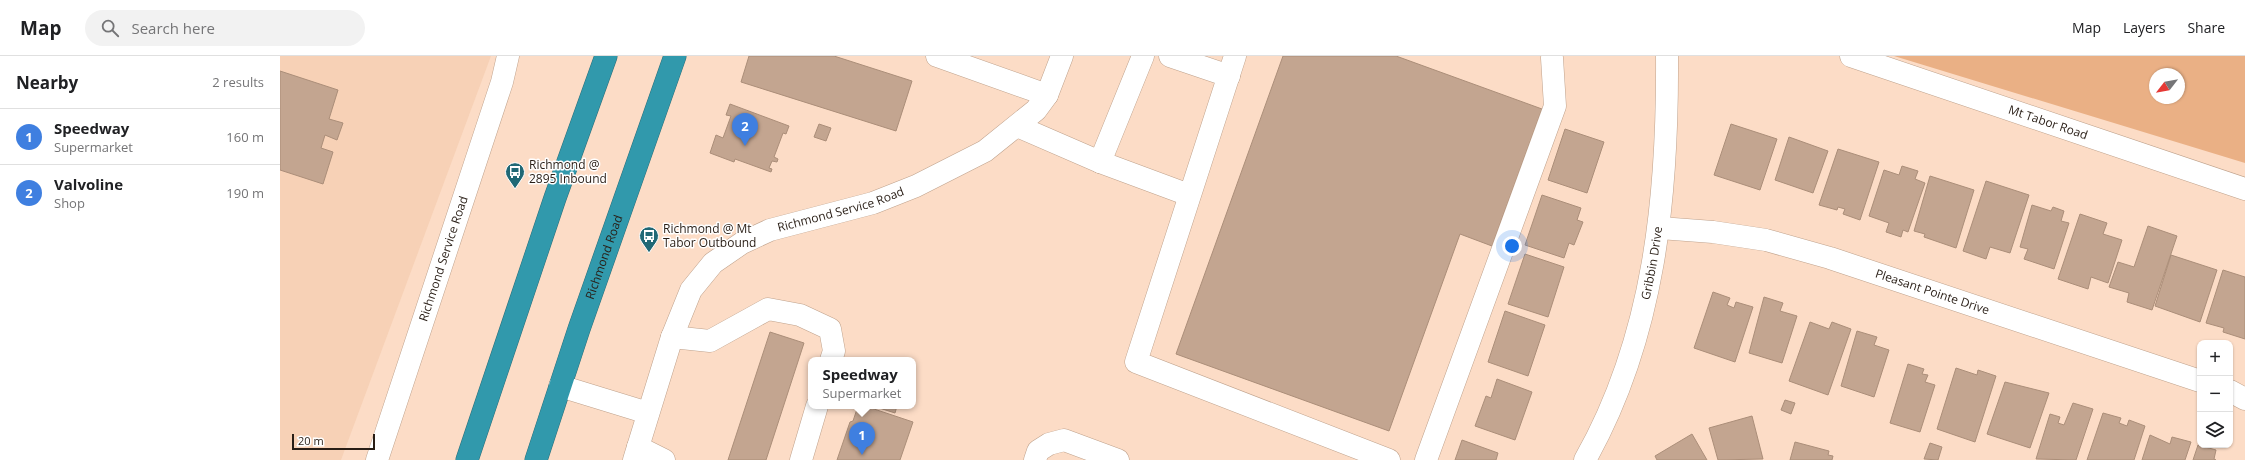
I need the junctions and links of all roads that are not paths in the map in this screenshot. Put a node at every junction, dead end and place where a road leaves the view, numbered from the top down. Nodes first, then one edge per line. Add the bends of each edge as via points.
1 (508, 56) edge
2 (606, 56) edge
3 (675, 56) edge
4 (937, 56) edge
5 (1062, 56) edge
6 (1143, 56) edge
7 (1170, 56) edge
8 (1667, 56) edge
9 (1851, 56) edge
10 (1550, 57) edge
11 (1232, 66) edge
12 (1047, 95) junction
13 (1018, 126) junction
14 (1100, 162) junction
15 (2245, 189) edge
16 (1189, 195) junction
17 (1660, 228) junction
18 (672, 337) junction
19 (832, 357) edge
20 (2197, 380) edge
21 (560, 386) junction
22 (2233, 393) edge
23 (2245, 399) edge
24 (816, 409) edge
25 (648, 413) junction
26 (636, 453) edge
27 (377, 460) edge
28 (467, 460) edge
29 (536, 460) edge
30 (664, 460) edge
31 (801, 460) edge
32 (1035, 460) edge
33 (1114, 460) edge
34 (1389, 460) edge
35 (1426, 460) edge
36 (1585, 460) edge

1 - 27 street, Richmond Service Road via 502,82
2 - 28 highway via 554,198
3 - 21 highway, Richmond Road
4 - 12 street
5 - 12 street, Richmond Service Road
6 - 14 street
7 - 11 street
8 - 17 street, Gribbin Drive via 1665,167
9 - 15 street, Mt Tabor Road
10 - 35 street via 1555,106
11 - 16 street
12 - 13 street, Richmond Service Road via 1036,110
13 - 14 street
13 - 18 street, Richmond Service Road via 985,151 916,186 873,203 770,230 742,243 714,263 691,290
14 - 16 street
16 - 34 street via 1136,362
17 - 20 street, Pleasant Pointe Drive via 1766,240 1830,258
17 - 36 street, Gribbin Drive via 1643,312 1623,374 1595,443
18 - 19 street via 710,341 768,309 800,315 830,329 834,351
18 - 25 street, Richmond Service Road
21 - 25 street
21 - 29 highway, Richmond Road
22 - 23 street
24 - 31 street
25 - 26 street, Richmond Service Road
26 - 30 street
32 - 33 street via 1038,451 1049,444 1064,440

